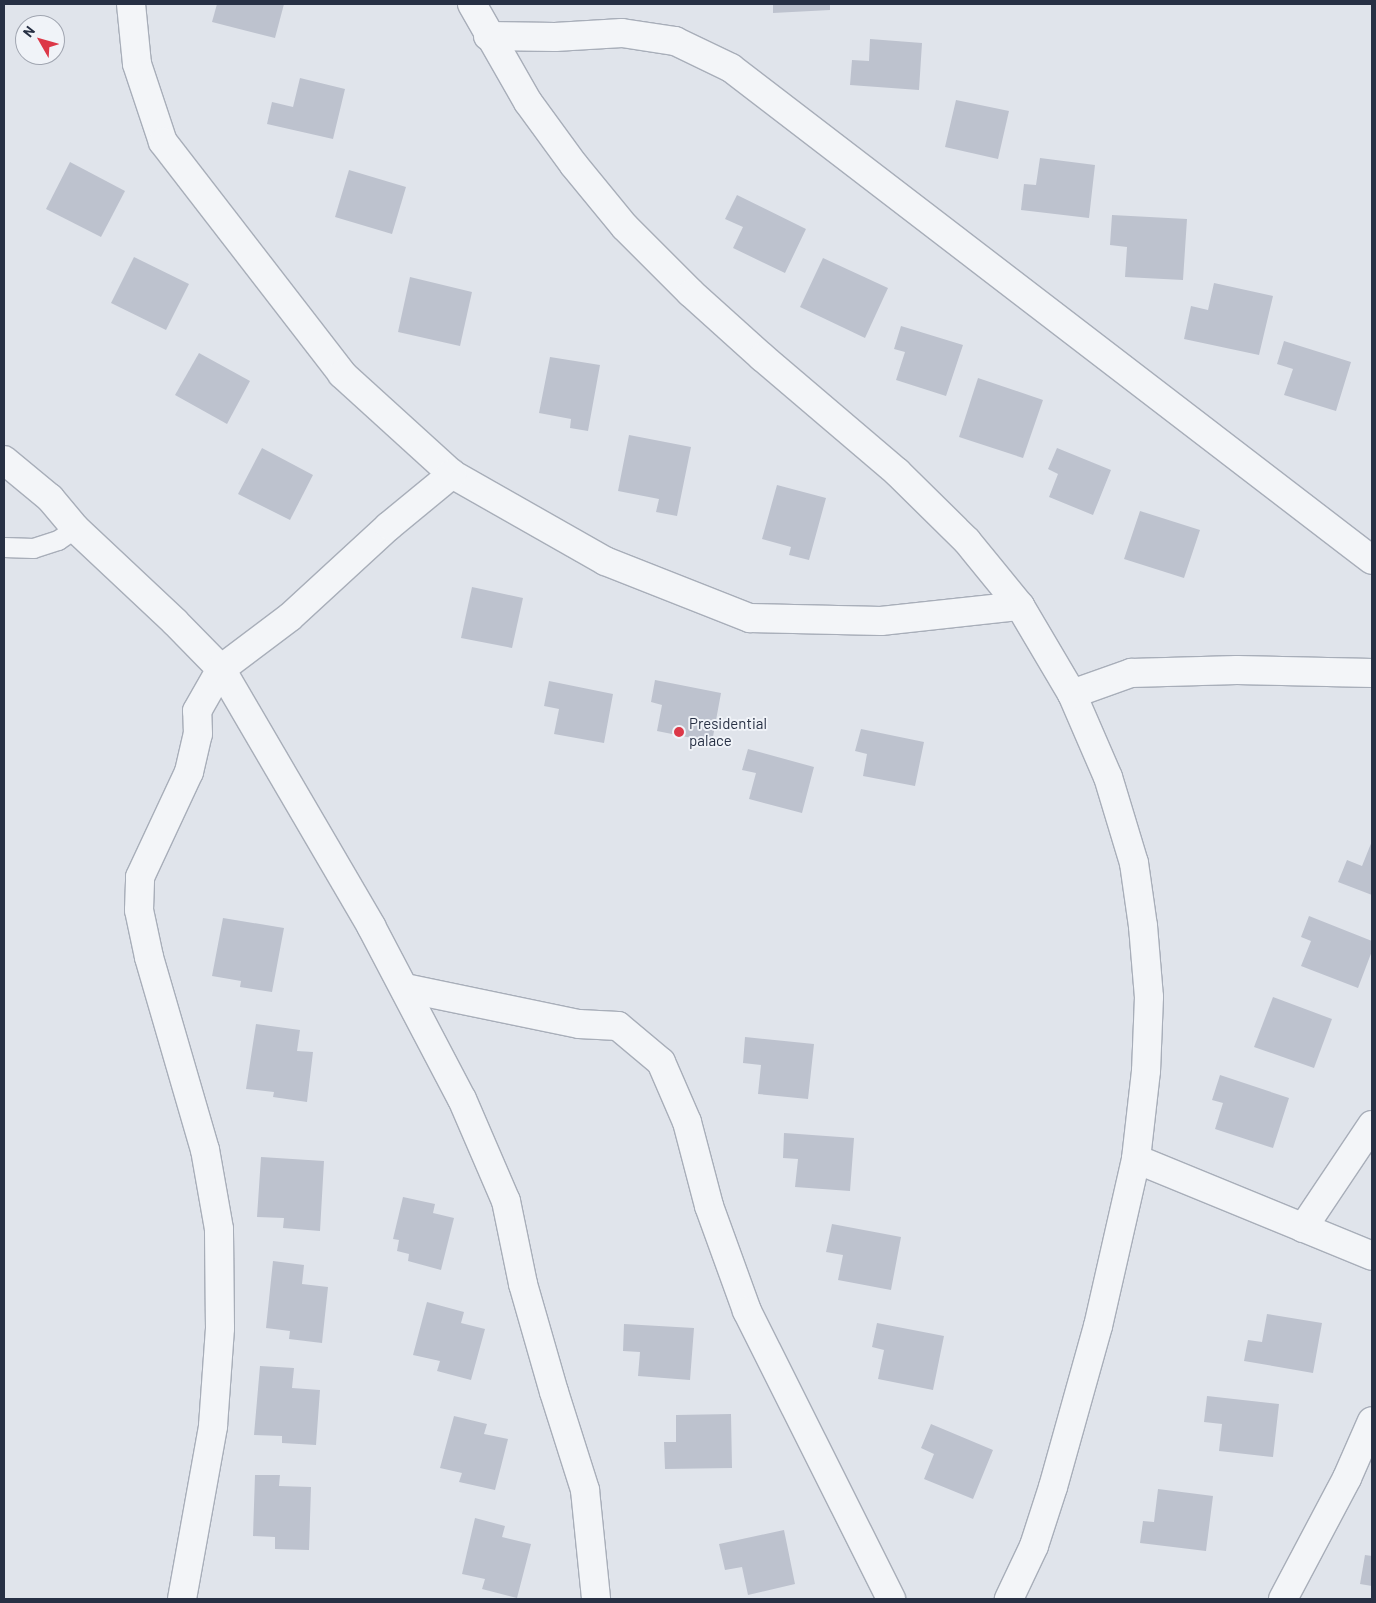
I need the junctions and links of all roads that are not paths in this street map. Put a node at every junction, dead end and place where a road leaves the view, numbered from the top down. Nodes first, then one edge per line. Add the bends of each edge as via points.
1 (131, 4) edge
2 (472, 4) edge
3 (488, 36) junction
4 (4, 460) edge
5 (452, 474) junction
6 (75, 528) junction
7 (4, 547) edge
8 (1372, 560) edge
9 (1020, 606) junction
10 (221, 670) junction
11 (1372, 673) edge
12 (1072, 694) junction
13 (405, 988) junction
14 (1372, 1125) edge
15 (1136, 1159) junction
16 (1303, 1228) junction
17 (1372, 1256) edge
18 (1372, 1421) edge
19 (182, 1599) edge
20 (596, 1599) edge
21 (891, 1599) edge
22 (1009, 1599) edge
23 (1283, 1599) edge

1 - 5 street via 137,64 163,142 342,374
2 - 3 street
3 - 8 street via 622,33 676,41 731,68
3 - 9 street via 528,102 625,227 755,351 897,472 966,541
4 - 6 street via 50,498
5 - 9 street via 605,561 750,618 882,621
5 - 10 street via 389,526 290,617
6 - 7 lane via 58,540 33,548
6 - 10 street
9 - 12 street
10 - 13 street
10 - 19 street via 197,711 198,734 189,772 140,877 138,910 205,1150 219,1229 220,1328 213,1426
11 - 12 street via 1237,670 1131,673
12 - 15 street via 1108,777 1134,863 1144,926 1149,997 1146,1070
13 - 20 street via 462,1099 506,1202 524,1284 585,1490
13 - 21 street via 579,1024 618,1026 660,1062 687,1122 709,1206 746,1311
14 - 16 street
15 - 16 street
15 - 22 street via 1098,1326 1053,1487 1034,1546
16 - 17 street
18 - 23 street via 1347,1478

